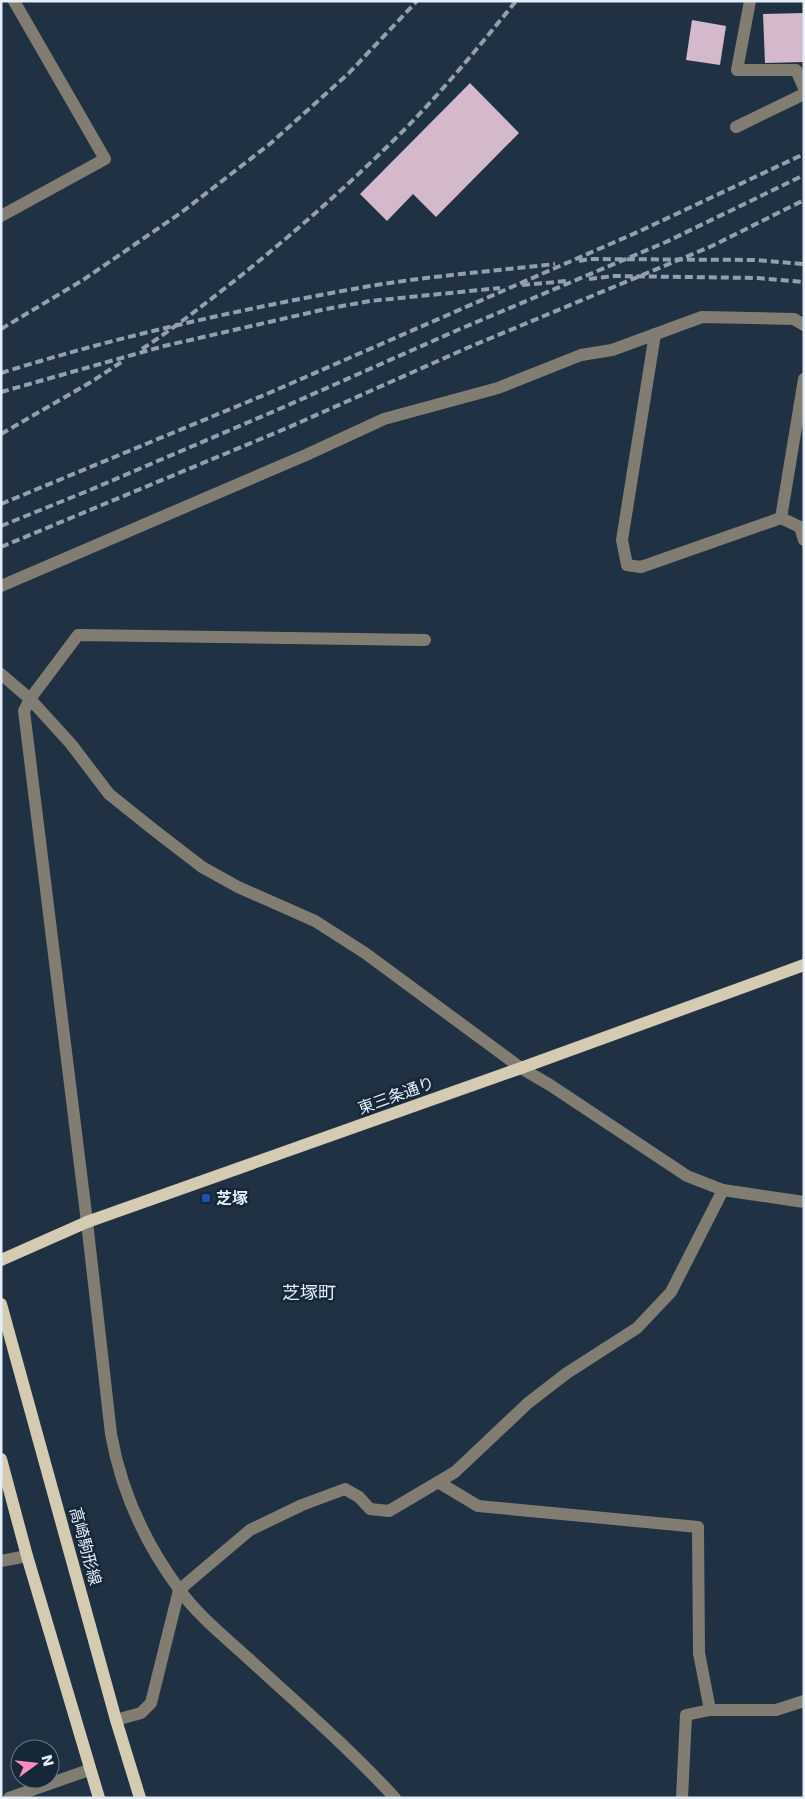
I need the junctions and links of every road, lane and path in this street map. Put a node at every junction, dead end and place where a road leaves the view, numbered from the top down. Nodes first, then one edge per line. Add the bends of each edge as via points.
1 (14, 1) edge
2 (750, 1) edge
3 (804, 88) edge
4 (804, 94) edge
5 (736, 127) dead end
6 (1, 216) edge
7 (804, 325) edge
8 (655, 334) junction
9 (804, 379) edge
10 (781, 518) junction
11 (804, 540) edge
12 (1, 586) edge
13 (425, 640) dead end
14 (1, 674) edge
15 (30, 699) junction
16 (804, 965) edge
17 (521, 1068) junction
18 (723, 1190) junction
19 (804, 1202) edge
20 (87, 1222) junction
21 (1, 1260) edge
22 (1, 1304) edge
23 (1, 1459) edge
24 (438, 1482) junction
25 (27, 1556) junction
26 (1, 1561) edge
27 (179, 1590) junction
28 (804, 1701) edge
29 (710, 1710) junction
30 (116, 1720) junction
31 (89, 1770) junction
32 (9, 1798) edge
33 (99, 1798) edge
34 (140, 1798) edge
35 (395, 1798) edge
36 (682, 1798) edge

1 - 6 street via 105,159
2 - 3 street via 737,70 796,70
4 - 5 street
7 - 8 street via 794,318 702,317
8 - 10 street via 622,540 627,565 641,567
8 - 12 street via 612,350 581,355 498,388 384,419
9 - 10 street
10 - 11 street via 800,527
13 - 15 street via 78,635
14 - 15 street
15 - 17 street via 71,744 109,794 202,867 314,921 365,953
15 - 20 street via 24,710
16 - 17 main road, 東三条通り
17 - 18 street via 687,1176
17 - 20 main road, 東三条通り
18 - 19 street
18 - 24 street via 671,1292 638,1328 566,1373 528,1403 455,1472
20 - 21 main road, 東三条通り
20 - 27 street via 110,1434 116,1462 144,1532
22 - 30 main road, 高崎駒形線
23 - 25 main road
24 - 27 street via 389,1511 370,1509 359,1496 345,1489 302,1505 250,1530
24 - 29 street via 478,1506 698,1527 699,1653
25 - 26 street
25 - 31 main road
27 - 30 street via 151,1703 141,1713
27 - 35 street via 210,1624 369,1770
28 - 29 street via 776,1710
29 - 36 street via 686,1715
30 - 34 main road, 高崎駒形線
31 - 32 street
31 - 33 main road

